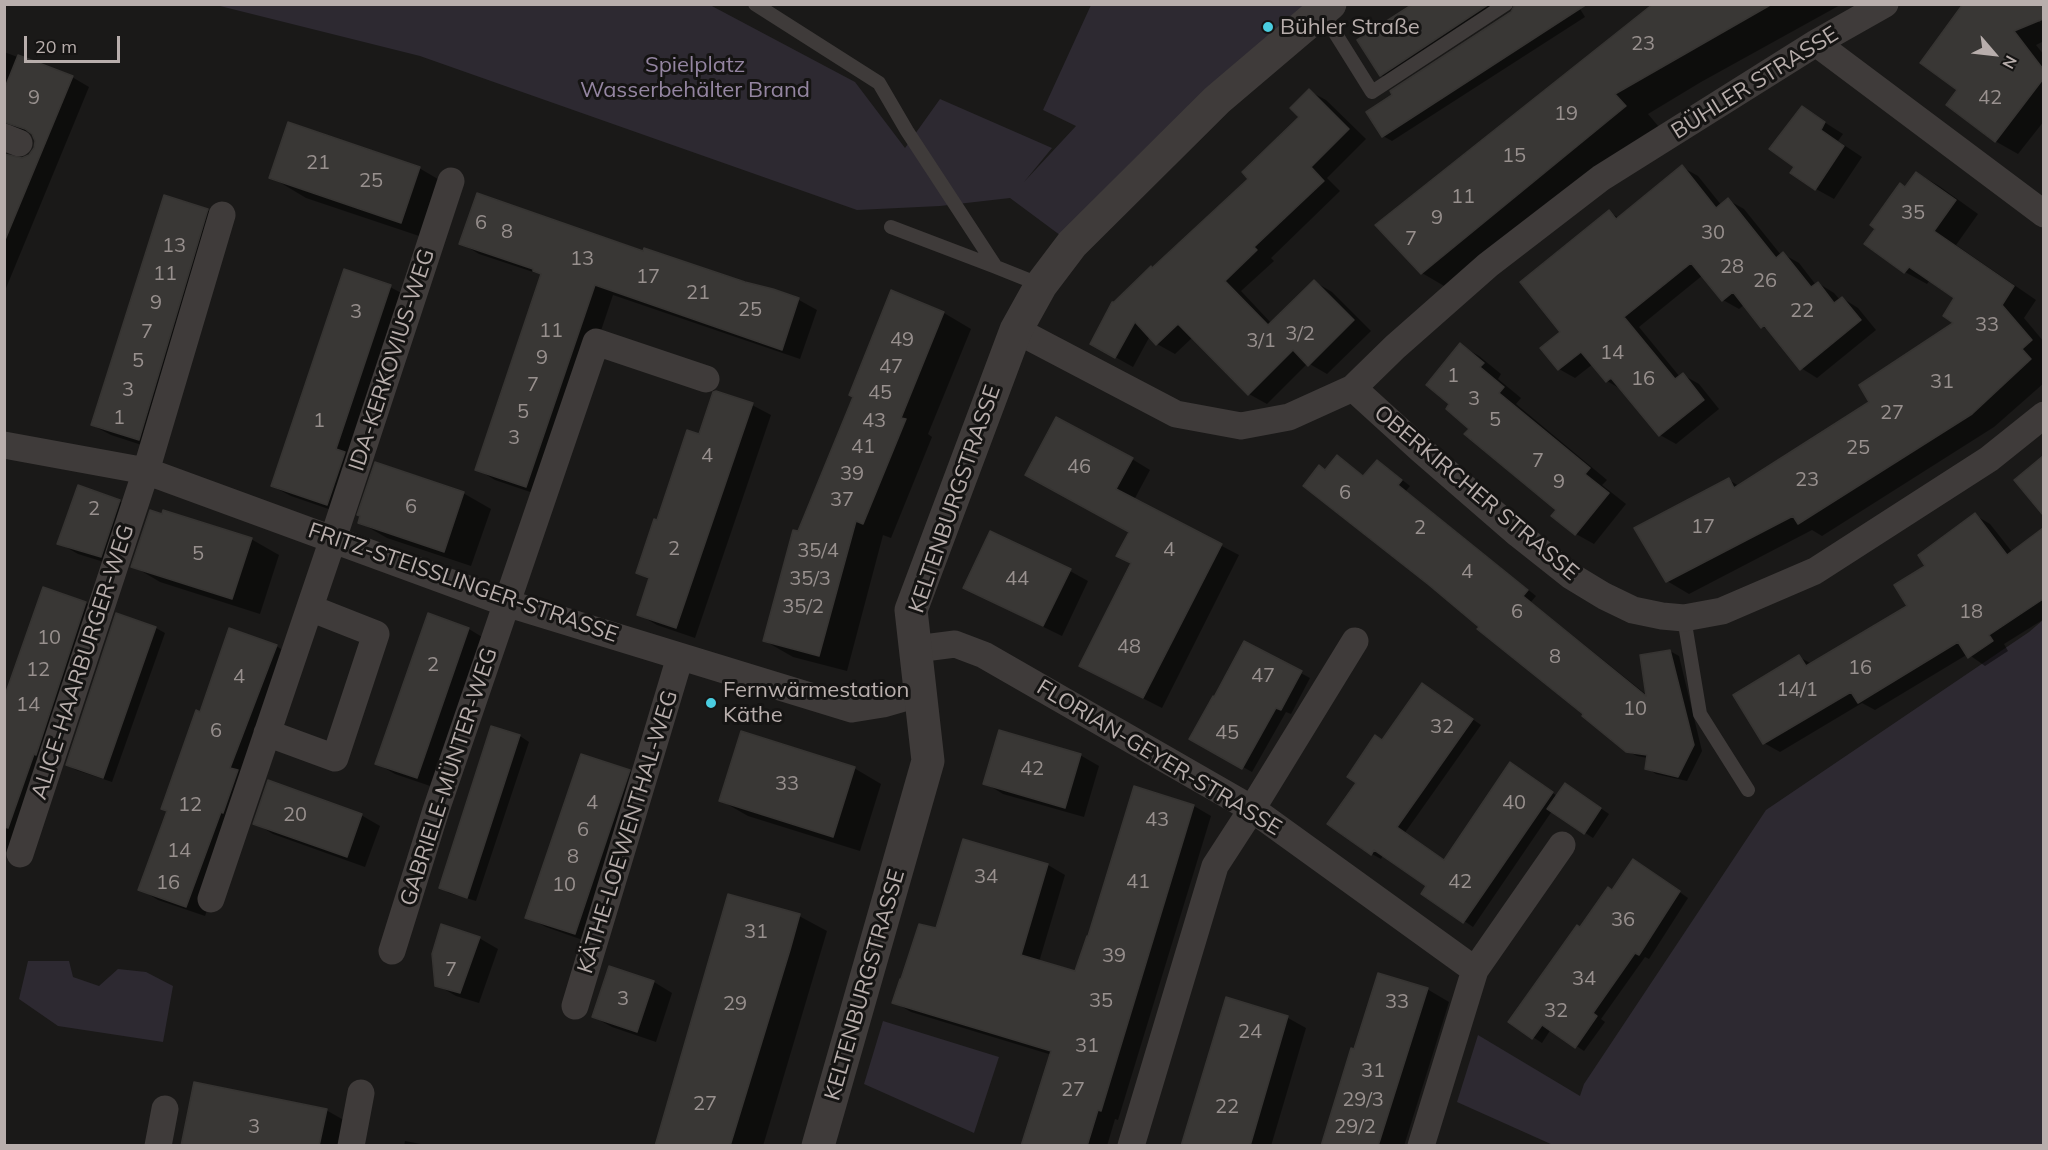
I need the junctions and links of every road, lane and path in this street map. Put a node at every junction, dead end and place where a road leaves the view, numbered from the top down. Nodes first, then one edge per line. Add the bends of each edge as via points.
1 (755, 4) edge
2 (1506, 4) edge
3 (1885, 4) edge
4 (1326, 8) edge
5 (1816, 43) junction
6 (451, 181) dead end
7 (2043, 213) edge
8 (222, 215) dead end
9 (891, 227) dead end
10 (996, 267) junction
11 (1041, 285) junction
12 (1016, 330) junction
13 (706, 379) dead end
14 (1353, 388) junction
15 (2043, 415) edge
16 (4, 445) edge
17 (146, 471) junction
18 (333, 539) junction
19 (506, 603) junction
20 (310, 608) junction
21 (1684, 618) junction
22 (1355, 641) dead end
23 (916, 649) junction
24 (680, 657) junction
25 (921, 693) junction
26 (267, 733) junction
27 (1748, 790) dead end
28 (1252, 809) junction
29 (1562, 845) dead end
30 (20, 854) dead end
31 (211, 899) dead end
32 (392, 951) dead end
33 (1475, 970) junction
34 (575, 1006) dead end
35 (361, 1093) dead end
36 (165, 1110) dead end
37 (158, 1146) edge
38 (351, 1146) edge
39 (818, 1146) edge
40 (1131, 1146) edge
41 (1421, 1146) edge

1 - 10 lane via 879,83
2 - 4 lane via 1372,92
3 - 5 street, BÜHLER STRASSE
4 - 11 street, KELTENBURGSTRASSE via 1217,100 1072,244
5 - 7 street
5 - 14 street, BÜHLER STRASSE via 1601,178 1488,265
6 - 18 street, IDA-KERKOVIUS-WEG
8 - 17 street, ALICE-HAARBURGER-WEG
9 - 10 lane
10 - 11 lane
11 - 12 street, KELTENBURGSTRASSE
12 - 14 street, BÜHLER STRASSE via 1176,414 1241,426 1289,417
12 - 23 street, KELTENBURGSTRASSE via 911,610
13 - 19 street, GABRIELE-MÜNTER-WEG via 596,342
14 - 21 street, OBERKIRCHER STRASSE via 1455,480 1571,576 1634,610
15 - 21 street, OBERKIRCHER STRASSE via 1989,459 1815,571 1722,611
16 - 17 street, FRITZ-STEISSLINGER-STRASSE
17 - 18 street, FRITZ-STEISSLINGER-STRASSE
17 - 30 street, ALICE-HAARBURGER-WEG
18 - 19 street, FRITZ-STEISSLINGER-STRASSE
18 - 20 street, IDA-KERKOVIUS-WEG
19 - 24 street, FRITZ-STEISSLINGER-STRASSE
19 - 32 street, GABRIELE-MÜNTER-WEG
20 - 26 street, IDA-KERKOVIUS-WEG
20 - 26 street via 376,634 335,758
21 - 27 lane via 1700,714
22 - 28 street
23 - 25 street, KELTENBURGSTRASSE
23 - 28 street, FLORIAN-GEYER-STRASSE via 955,644 984,655
24 - 25 street, FRITZ-STEISSLINGER-STRASSE via 852,709
24 - 34 street, KÄTHE-LOEWENTHAL-WEG
25 - 39 street, KELTENBURGSTRASSE via 928,761
26 - 31 street, IDA-KERKOVIUS-WEG
28 - 33 street, FLORIAN-GEYER-STRASSE
28 - 40 street via 1215,866
29 - 33 street
33 - 41 street
35 - 38 street
36 - 37 street

